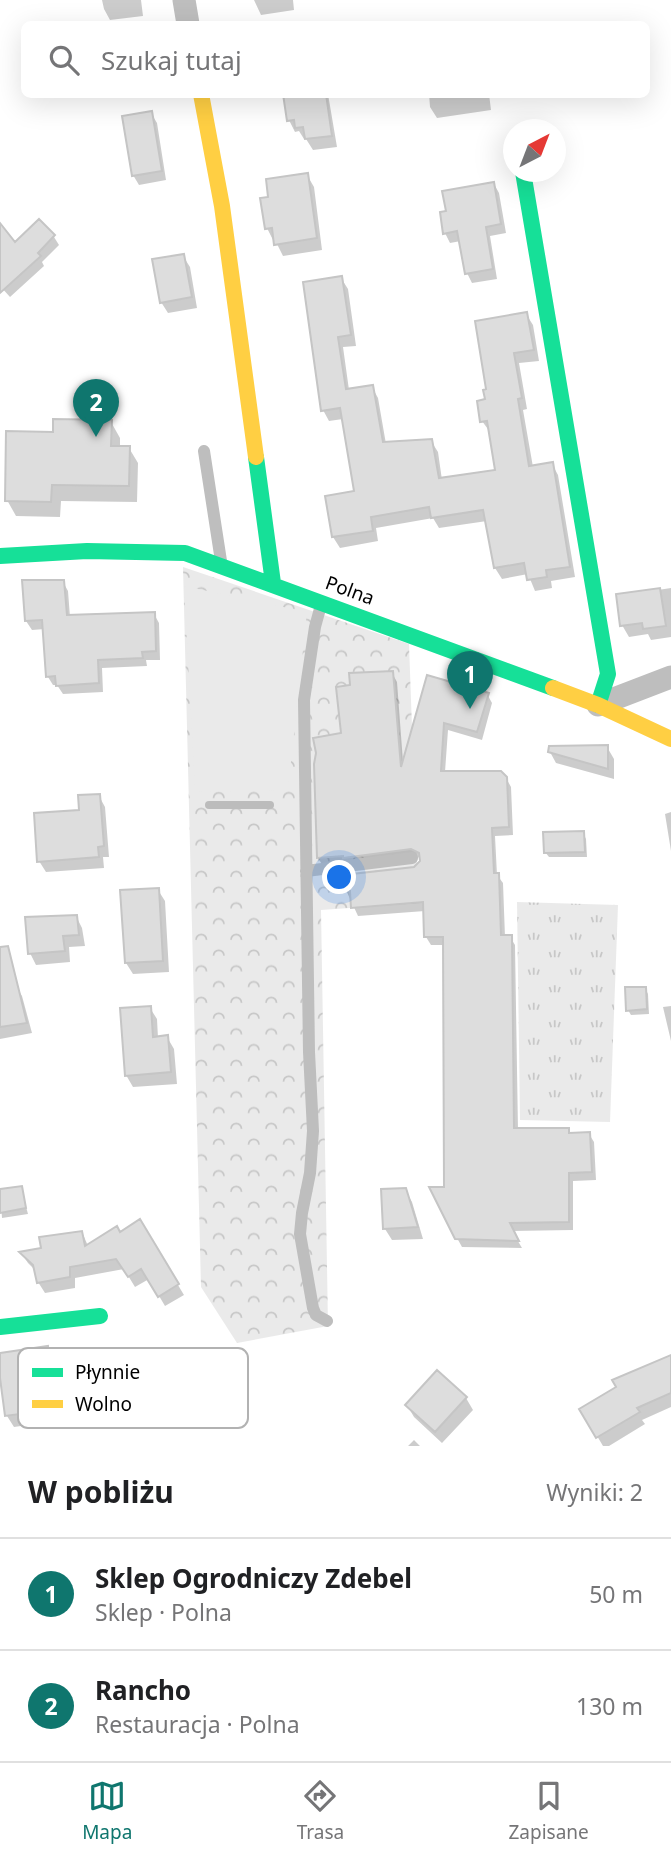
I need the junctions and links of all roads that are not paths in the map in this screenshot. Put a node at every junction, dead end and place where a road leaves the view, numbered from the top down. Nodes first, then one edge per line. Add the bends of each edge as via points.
1 (184, 0) edge
2 (188, 21) edge
3 (202, 98) edge
4 (525, 182) edge
5 (204, 451) dead end
6 (0, 555) edge
7 (222, 566) junction
8 (273, 583) junction
9 (323, 602) junction
10 (671, 677) edge
11 (598, 705) junction
12 (671, 739) edge
13 (412, 858) dead end
14 (306, 871) junction
15 (100, 1316) dead end
16 (327, 1321) dead end
17 (0, 1328) edge

1 - 2 street
3 - 8 street via 222,206
4 - 11 street via 608,674
5 - 7 lane
6 - 7 street, Polna via 185,553
7 - 8 street, Polna
8 - 9 street, Polna
9 - 11 street, Polna
9 - 14 lane via 304,700
10 - 11 street
11 - 12 street, Polna
13 - 14 lane
14 - 16 lane via 313,1131 300,1234 313,1308
15 - 17 street

